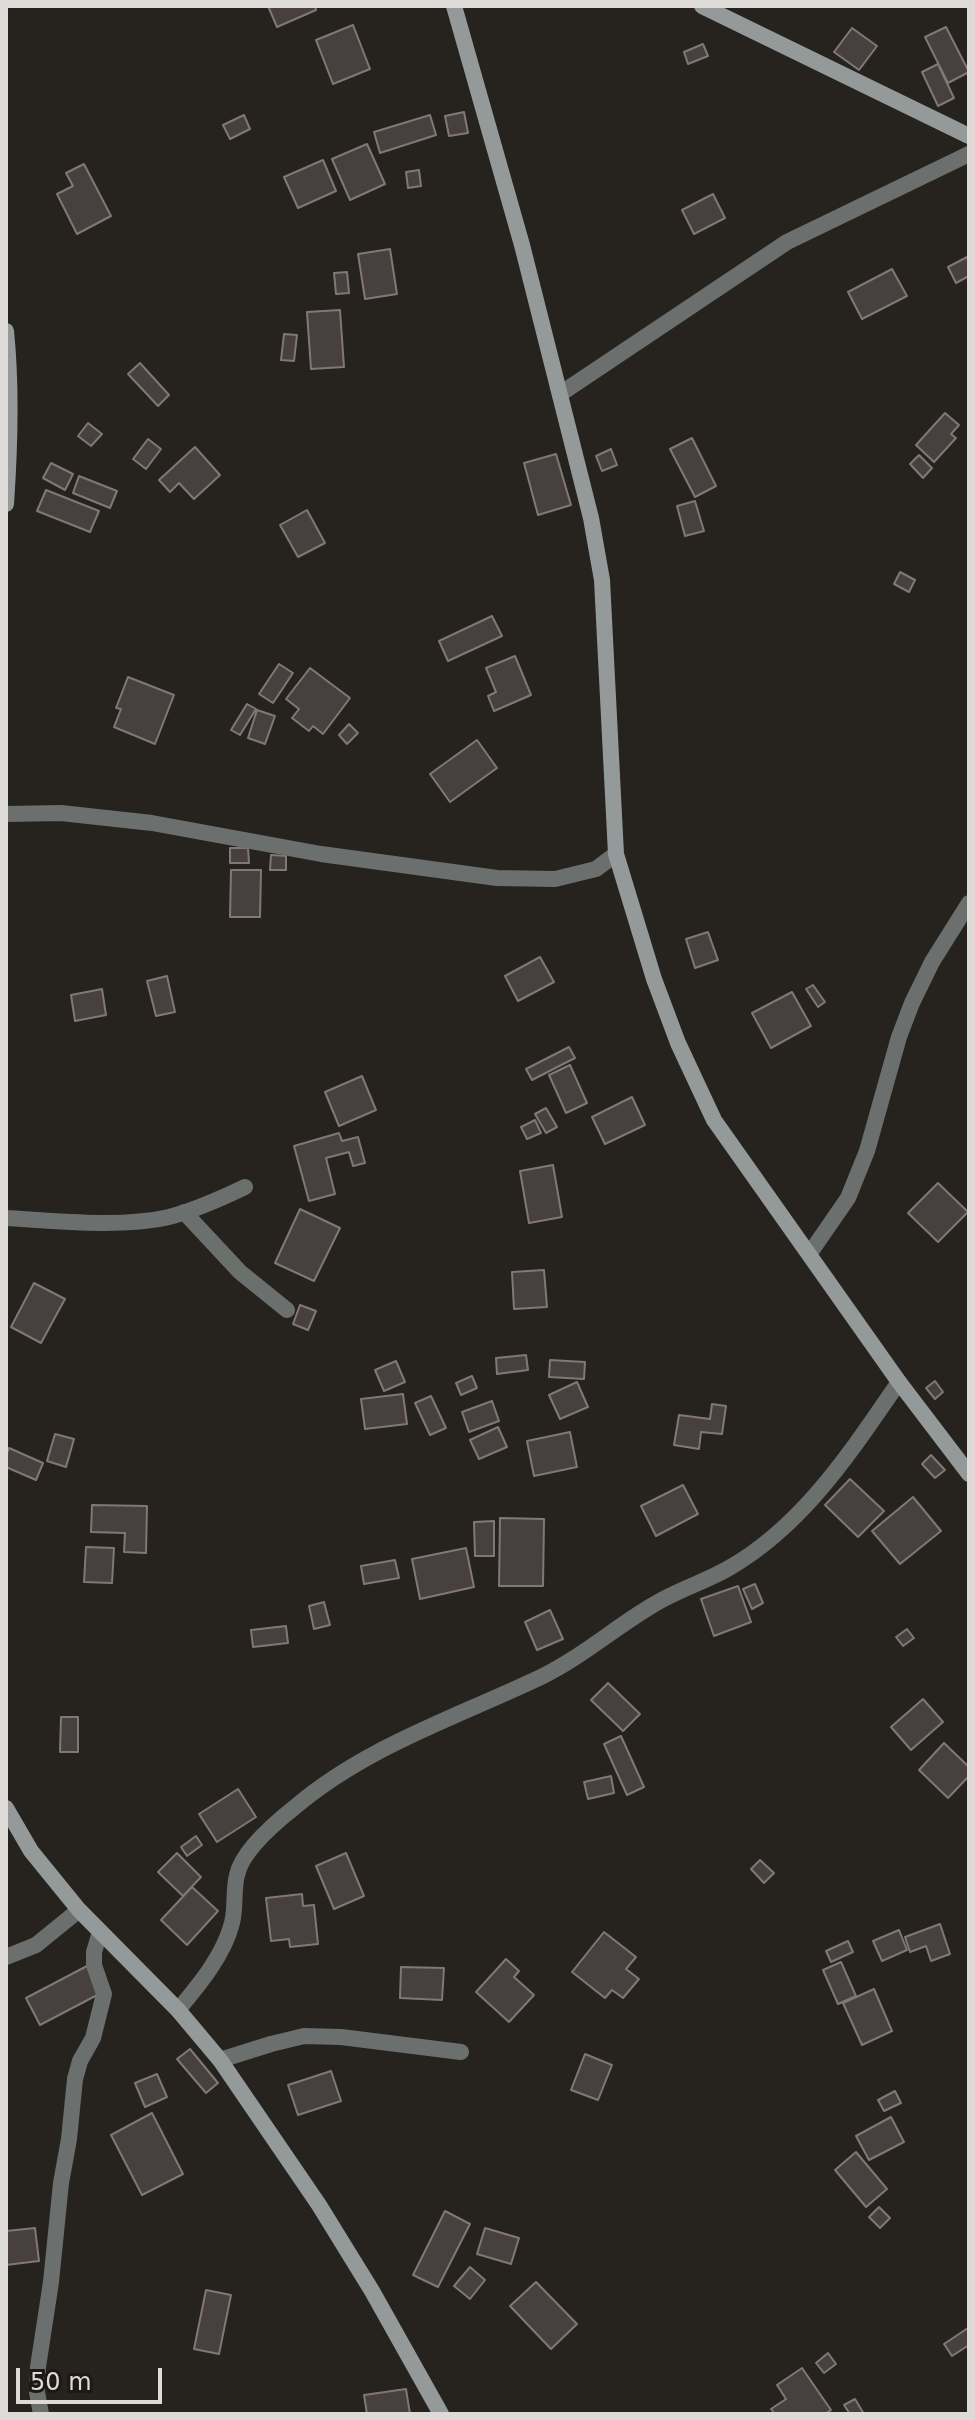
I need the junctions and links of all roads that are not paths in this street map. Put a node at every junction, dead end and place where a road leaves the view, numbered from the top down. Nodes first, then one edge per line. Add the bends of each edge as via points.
1 (454, 6) edge
2 (702, 6) edge
3 (969, 136) edge
4 (969, 154) edge
5 (6, 331) edge
6 (560, 394) junction
7 (6, 504) edge
8 (6, 814) edge
9 (616, 854) junction
10 (969, 903) edge
11 (245, 1187) dead end
12 (184, 1212) junction
13 (6, 1218) edge
14 (810, 1253) junction
15 (287, 1310) dead end
16 (899, 1382) junction
17 (969, 1474) edge
18 (6, 1808) edge
19 (79, 1910) junction
20 (100, 1932) junction
21 (6, 1957) edge
22 (178, 2010) junction
23 (461, 2052) dead end
24 (220, 2060) junction
25 (41, 2414) edge
26 (441, 2414) edge

1 - 6 street
2 - 3 street
4 - 6 street via 787,242
5 - 7 street via 11,376
6 - 9 street via 602,580
8 - 9 street via 61,813 152,823 321,854 497,878 555,879 596,869
9 - 14 street via 673,1030 714,1120
10 - 14 street via 912,1003 848,1198
11 - 12 street
12 - 13 street via 119,1222
12 - 15 street via 240,1272
14 - 16 street
16 - 17 street
16 - 22 street via 846,1458 767,1542 729,1568 656,1602 544,1676 422,1729 346,1770 295,1807 251,1849 237,1873 232,1925 209,1972
18 - 19 street via 31,1851
19 - 20 street
19 - 21 street via 36,1945
20 - 22 street
20 - 25 street via 94,1965 104,1994 75,2079 38,2367
22 - 24 street
23 - 24 street via 304,2036
24 - 26 street via 319,2205

